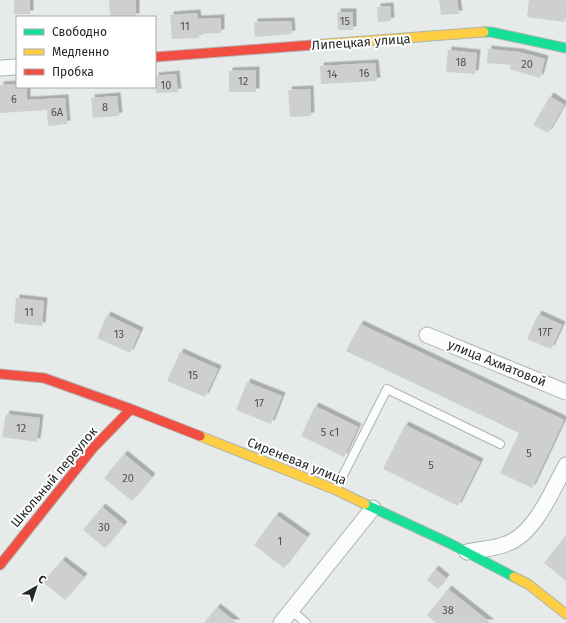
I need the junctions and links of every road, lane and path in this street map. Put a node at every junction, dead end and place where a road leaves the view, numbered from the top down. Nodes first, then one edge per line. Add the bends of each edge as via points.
1 (566, 48) edge
2 (156, 57) edge
3 (16, 67) edge
4 (0, 68) edge
5 (427, 335) dead end
6 (0, 374) edge
7 (566, 392) edge
8 (132, 409) junction
9 (500, 444) dead end
10 (566, 465) edge
11 (336, 490) junction
12 (373, 508) junction
13 (467, 552) junction
14 (0, 565) edge
15 (291, 610) junction
16 (566, 614) edge
17 (280, 623) edge
18 (306, 623) edge

1 - 2 street, Липецкая улица via 491,32
3 - 4 street
5 - 7 street, улица Ахматовой
6 - 8 street, Сиреневая улица via 44,378
8 - 11 street, Сиреневая улица
8 - 14 street, Школьный переулок via 93,448
9 - 11 lane via 387,389
10 - 13 street via 524,535 506,544
11 - 12 street, Сиреневая улица
12 - 13 street, Сиреневая улица
12 - 15 street
13 - 16 street, Сиреневая улица via 528,584
15 - 17 street
15 - 18 lane

